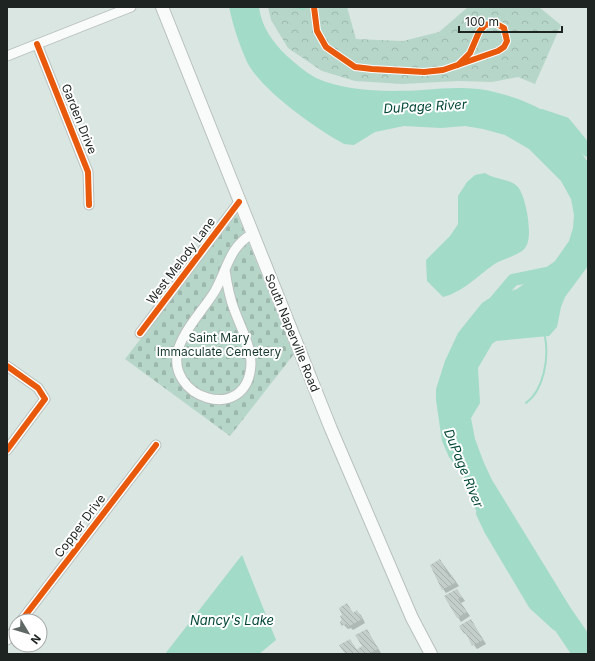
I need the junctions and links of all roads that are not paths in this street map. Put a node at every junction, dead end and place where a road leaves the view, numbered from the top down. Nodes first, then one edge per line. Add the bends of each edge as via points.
1 (131, 7) edge
2 (162, 7) edge
3 (37, 44) junction
4 (7, 56) edge
5 (239, 202) junction
6 (88, 205) dead end
7 (252, 234) junction
8 (225, 270) junction
9 (140, 333) dead end
10 (7, 366) edge
11 (156, 445) dead end
12 (7, 450) edge
13 (27, 613) edge
14 (431, 654) edge

1 - 3 street
2 - 5 main road, South Naperville Road
3 - 4 street
3 - 6 street, Garden Drive via 88,172
5 - 7 main road, South Naperville Road
5 - 9 street, West Melody Lane
7 - 8 street via 235,247
7 - 14 main road, South Naperville Road via 412,618
8 - 8 street via 209,300 182,340 177,354 178,372 185,383 197,394 209,400 228,399 234,395 245,384 250,369 250,356 230,299
10 - 12 street via 44,395 43,403
11 - 13 street, Copper Drive

